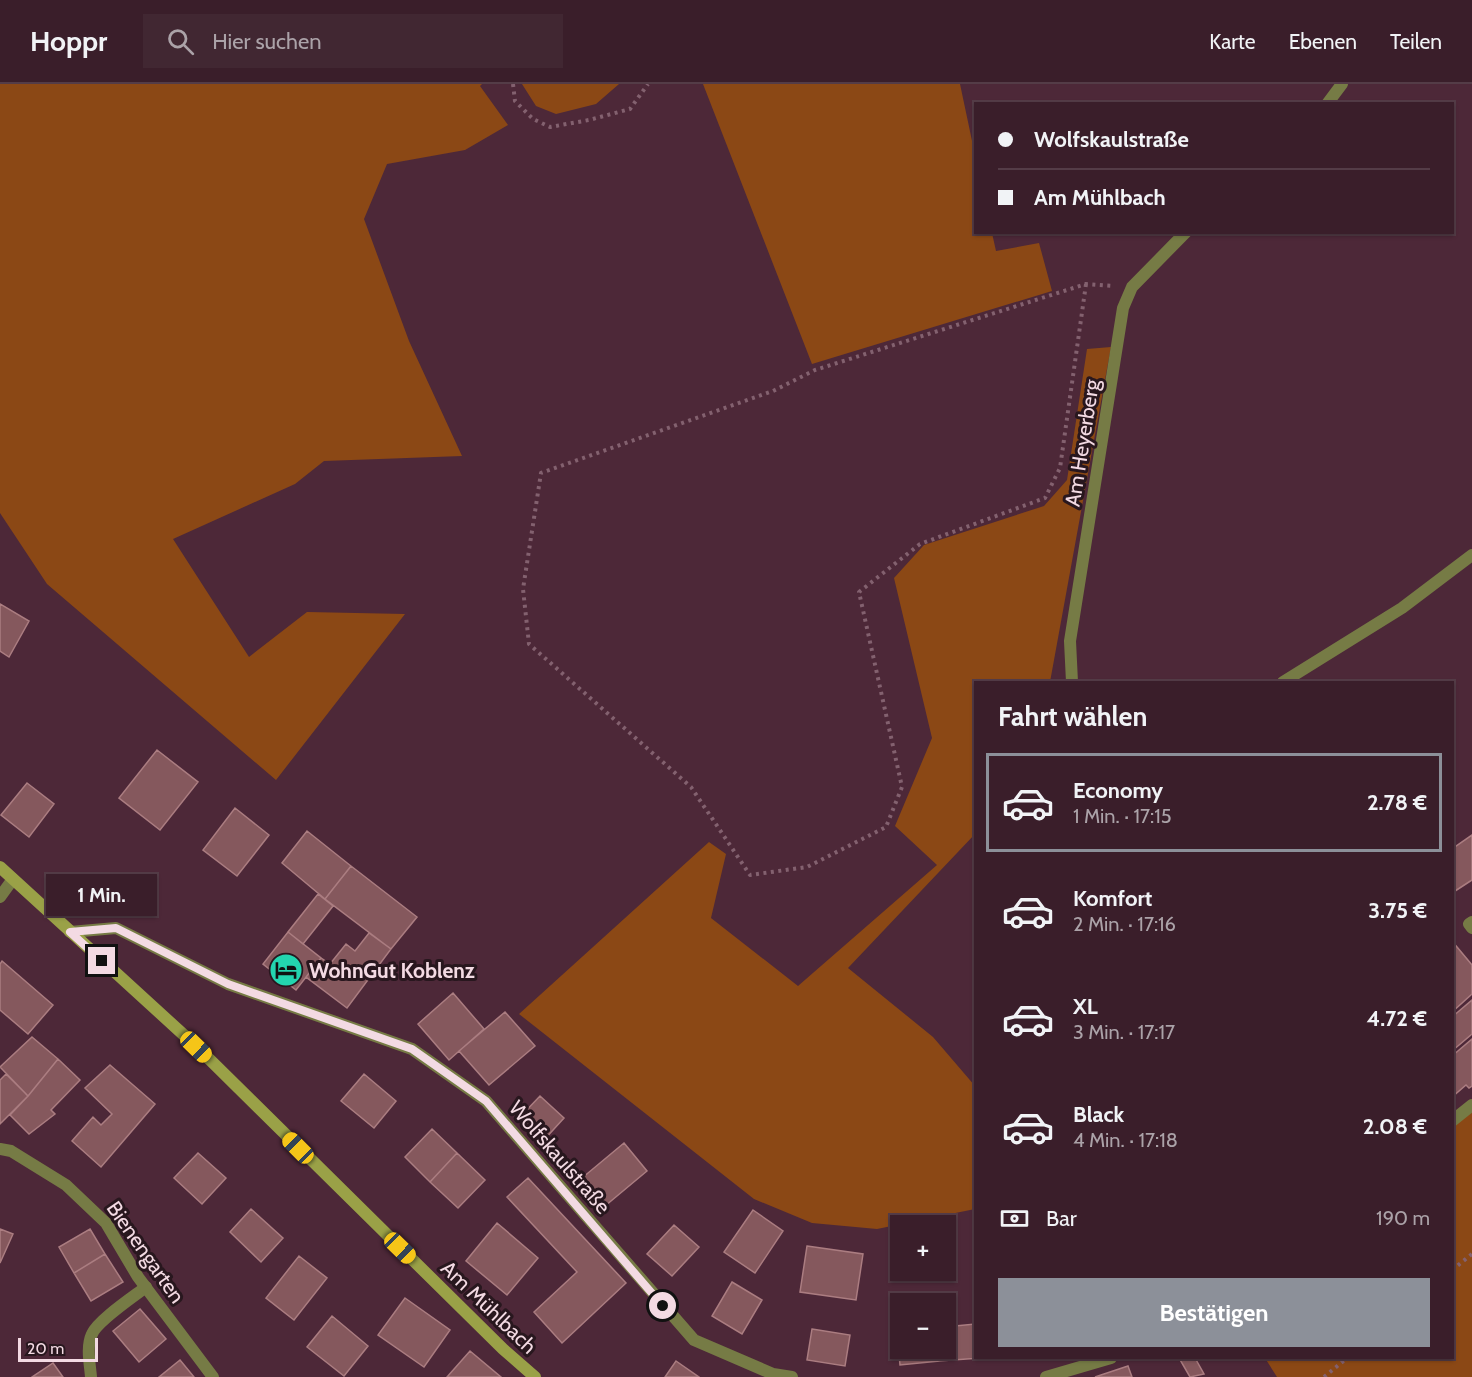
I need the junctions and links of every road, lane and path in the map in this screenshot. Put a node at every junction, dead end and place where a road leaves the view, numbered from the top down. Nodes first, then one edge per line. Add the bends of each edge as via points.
1 (513, 84) edge
2 (648, 84) edge
3 (1342, 84) edge
4 (1328, 102) edge
5 (1184, 234) edge
6 (1086, 284) junction
7 (1132, 287) junction
8 (1472, 555) edge
9 (1072, 681) edge
10 (1285, 681) edge
11 (0, 867) edge
12 (13, 879) junction
13 (0, 897) edge
14 (1472, 922) edge
15 (1472, 928) edge
16 (70, 932) junction
17 (1472, 1105) edge
18 (1454, 1119) edge
19 (0, 1149) edge
20 (1472, 1254) edge
21 (1454, 1268) edge
22 (146, 1287) junction
23 (1108, 1359) edge
24 (1346, 1359) edge
25 (1326, 1376) edge
26 (91, 1377) edge
27 (213, 1377) edge
28 (535, 1377) edge
29 (792, 1377) edge
30 (1046, 1377) edge

1 - 2 path via 515,101 533,118 550,126 630,109
3 - 4 street
5 - 7 street, Am Heyerberg
6 - 6 path via 815,370 774,391 541,473 523,589 529,644 691,788 750,875 807,867 886,827 902,788 859,592 920,544 1045,498 1060,468
6 - 7 path
7 - 9 street, Am Heyerberg via 1123,308 1070,641
8 - 10 street via 1402,608
11 - 12 street, Am Mühlbach
12 - 13 street
12 - 16 street, Am Mühlbach
14 - 15 street
16 - 28 street, Am Mühlbach via 196,1047
16 - 29 street, Wolfskaulstraße via 116,928 228,984 412,1049 486,1101 693,1340 773,1374
17 - 18 street
19 - 22 street, Bienengarten via 11,1151 74,1192 106,1223
20 - 21 path
22 - 26 street via 100,1323 92,1335
22 - 27 street, Bienengarten
23 - 30 street
24 - 25 path

